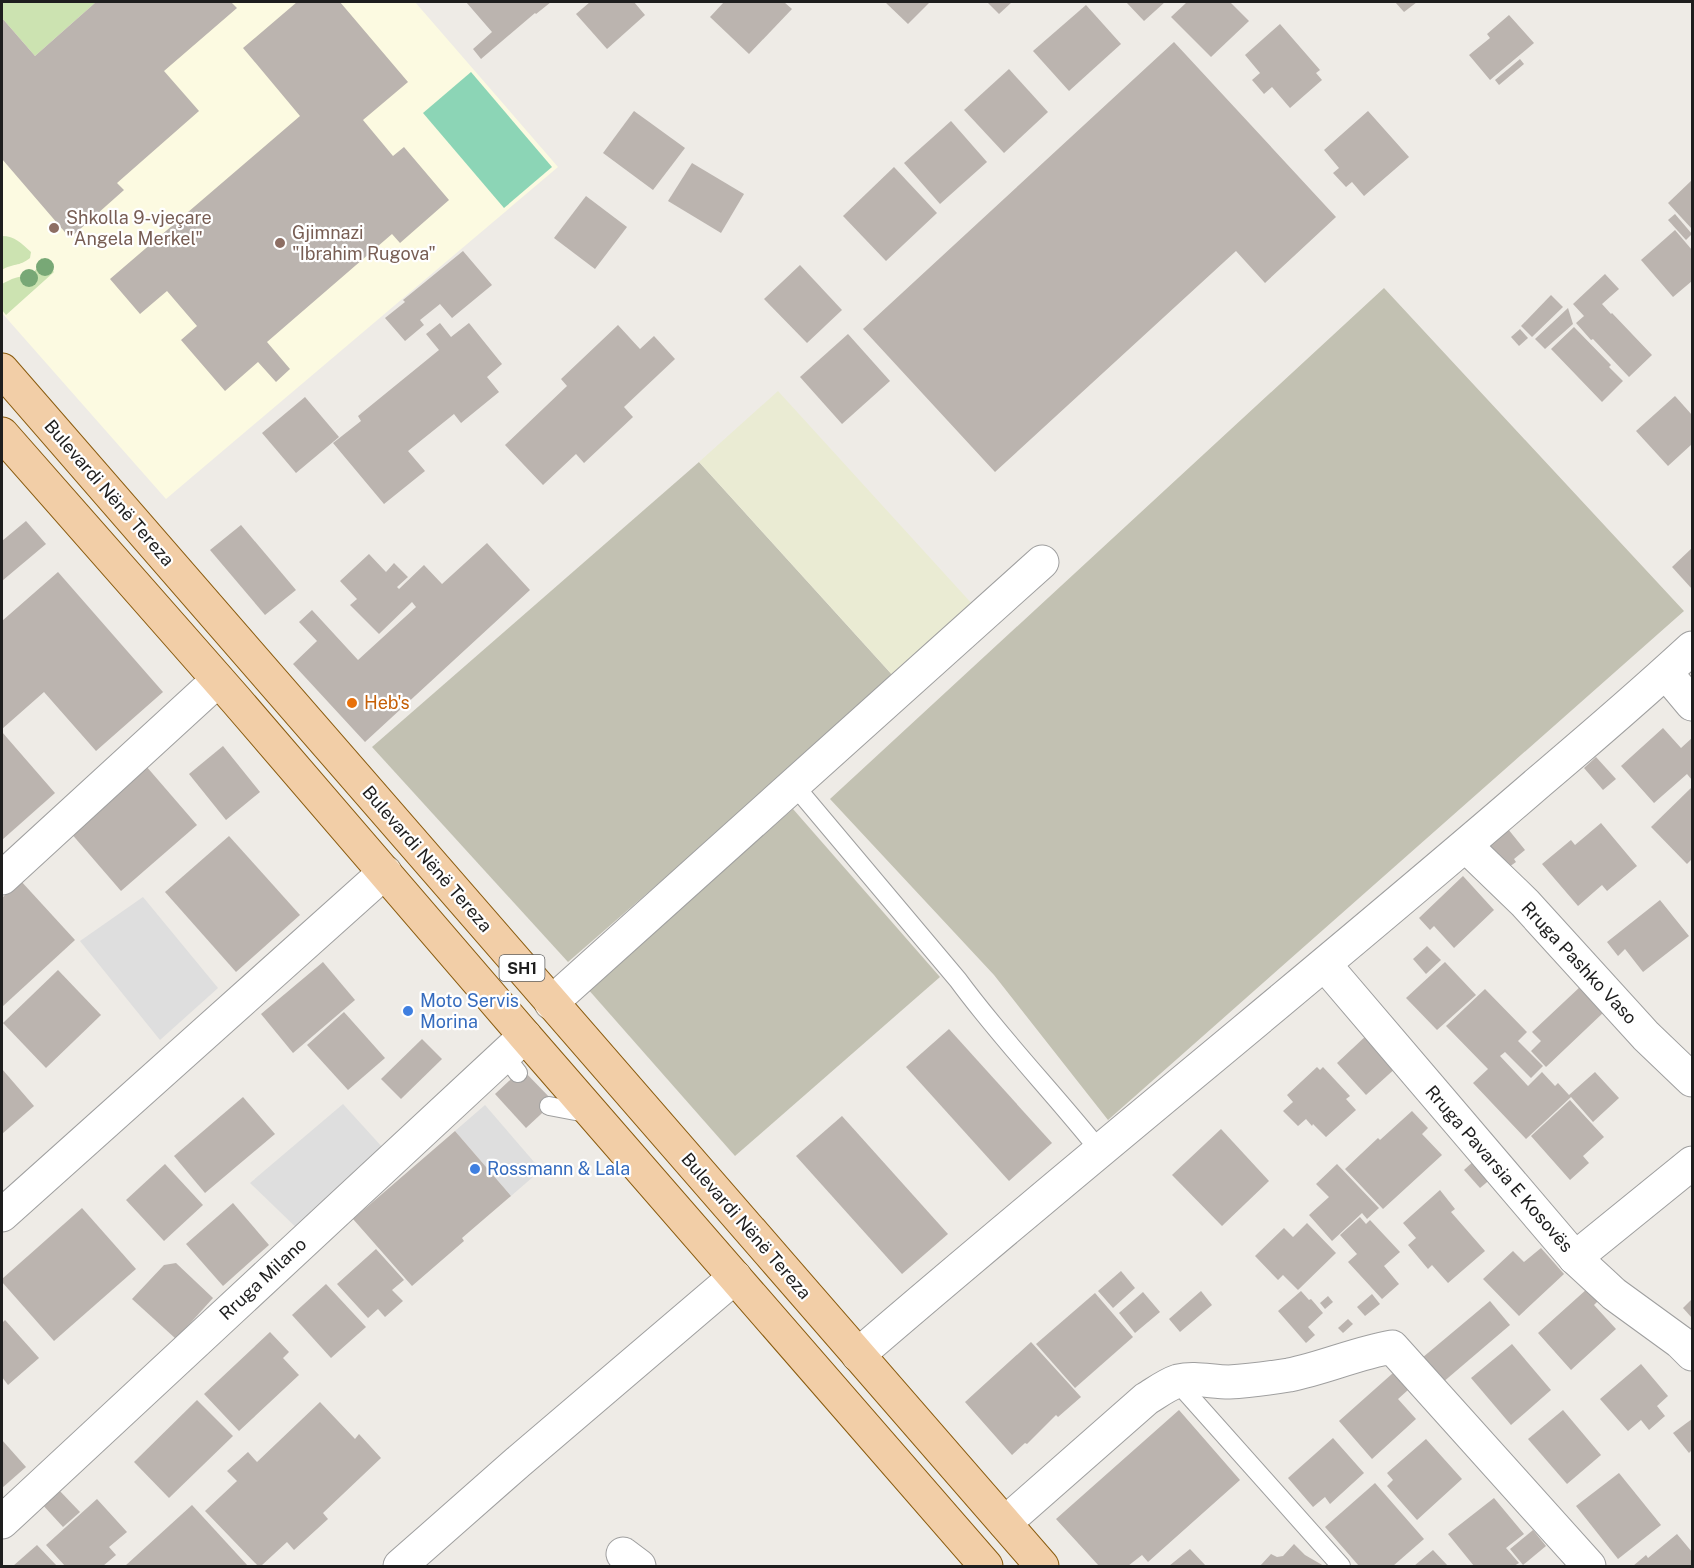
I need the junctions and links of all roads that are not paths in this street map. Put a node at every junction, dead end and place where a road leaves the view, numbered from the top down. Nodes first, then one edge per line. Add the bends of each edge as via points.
1 (2, 370) edge
2 (2, 434) edge
3 (1042, 562) dead end
4 (1692, 648) edge
5 (1665, 673) junction
6 (218, 680) junction
7 (1692, 704) edge
8 (794, 785) junction
9 (1466, 846) junction
10 (385, 872) junction
11 (2, 878) edge
12 (1325, 965) junction
13 (551, 1003) junction
14 (515, 1055) junction
15 (1692, 1080) edge
16 (549, 1106) dead end
17 (593, 1115) junction
18 (1100, 1151) junction
19 (1692, 1163) edge
20 (2, 1215) edge
21 (1575, 1258) junction
22 (735, 1277) junction
23 (1692, 1354) edge
24 (858, 1355) junction
25 (1177, 1382) junction
26 (2, 1522) edge
27 (1005, 1523) junction
28 (977, 1563) edge
29 (400, 1566) edge
30 (1042, 1566) edge
31 (1341, 1566) edge
32 (1589, 1566) edge

1 - 13 main road, Bulevardi Nënë Tereza / SH1
2 - 6 main road, SH1
3 - 8 street
4 - 5 street
5 - 7 street
5 - 9 street
6 - 10 main road, SH1
6 - 11 street
8 - 13 street
8 - 18 lane
9 - 12 street
9 - 15 street, Rruga Pashko Vaso
10 - 14 main road, SH1
10 - 20 street
12 - 18 street
12 - 21 street, Rruga Pavarsia E Kosovës
13 - 24 main road, Bulevardi Nënë Tereza / SH1
14 - 17 main road, SH1
14 - 26 street, Rruga Milano
16 - 17 lane
17 - 22 main road, SH1
18 - 24 street
19 - 21 street
21 - 23 street, Rruga Pavarsia E Kosovës via 1614,1294
22 - 28 main road, SH1
22 - 29 street
24 - 27 main road, Bulevardi Nënë Tereza / SH1
25 - 27 street via 1146,1399
25 - 31 lane
25 - 32 street via 1228,1382 1288,1375 1392,1347
27 - 30 main road, Bulevardi Nënë Tereza / SH1

